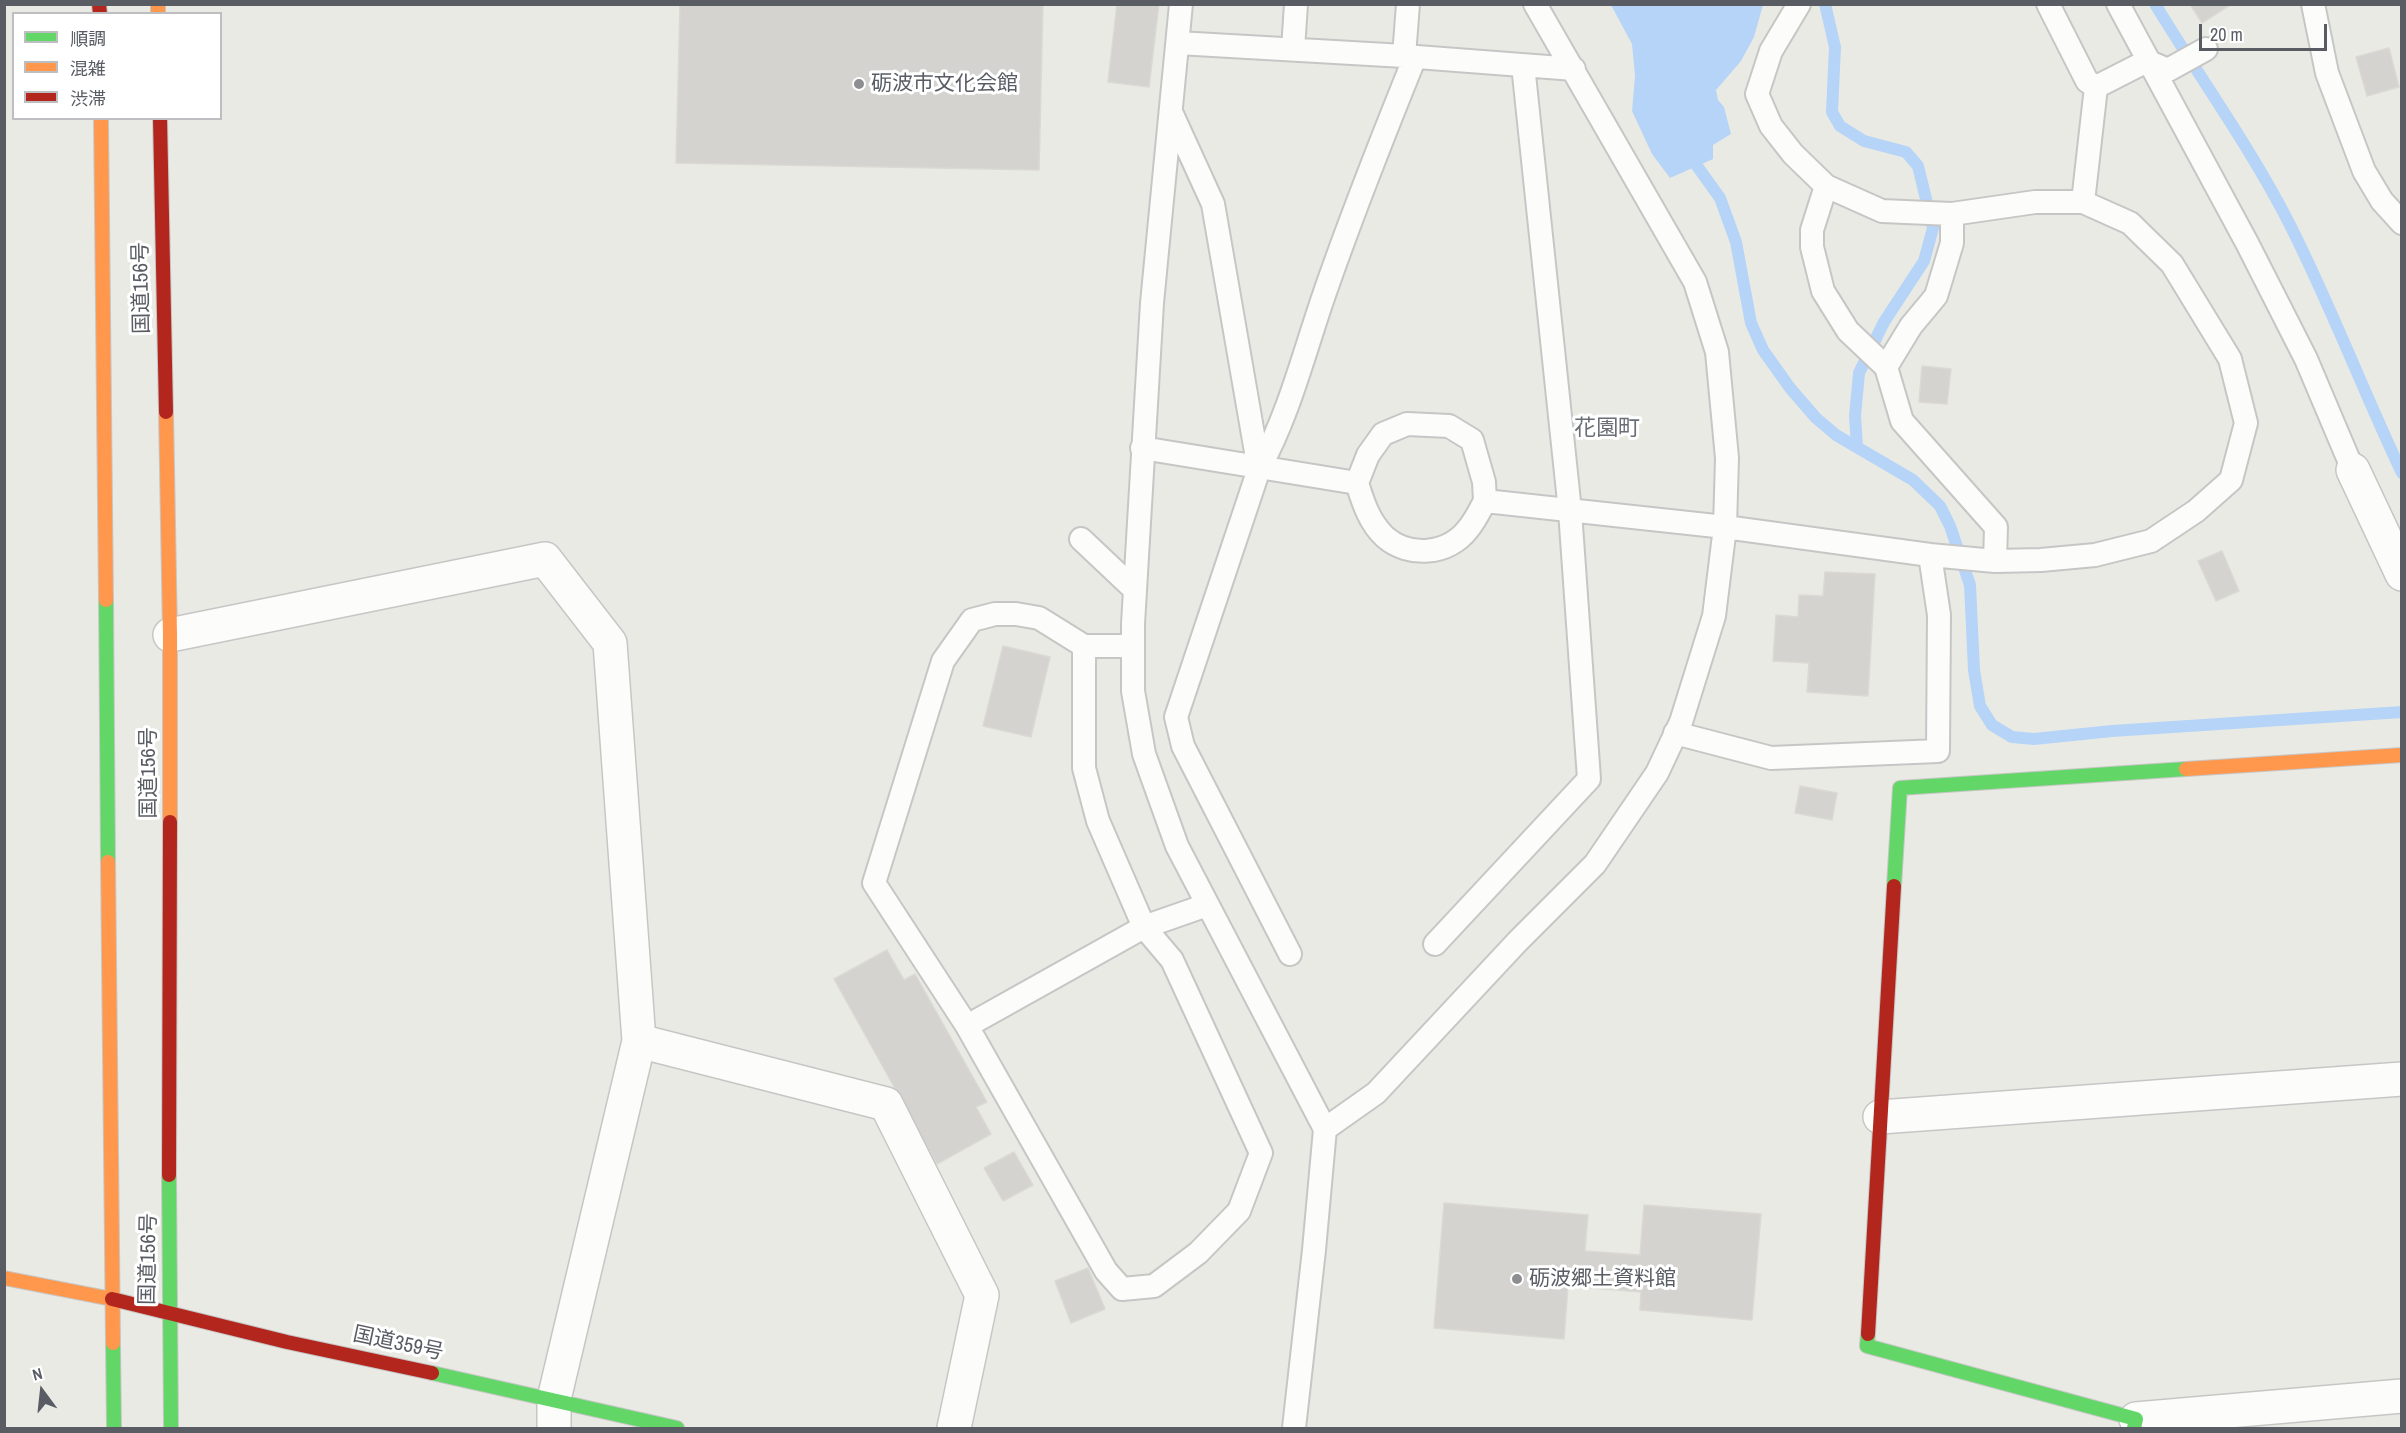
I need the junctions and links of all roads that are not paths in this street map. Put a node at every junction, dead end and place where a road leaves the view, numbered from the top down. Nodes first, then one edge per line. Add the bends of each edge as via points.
1 (1181, 4) edge
2 (1296, 4) edge
3 (1408, 4) edge
4 (1535, 4) edge
5 (1799, 4) edge
6 (2048, 4) edge
7 (2118, 4) edge
8 (2313, 4) edge
9 (1178, 43) junction
10 (1293, 49) junction
11 (2206, 49) dead end
12 (1409, 56) junction
13 (2147, 62) junction
14 (1523, 66) junction
15 (1574, 69) junction
16 (2096, 87) junction
17 (1170, 111) junction
18 (101, 120) edge
19 (160, 120) edge
20 (1826, 186) junction
21 (2083, 202) junction
22 (1952, 214) junction
23 (2402, 222) edge
24 (1886, 367) junction
25 (1142, 448) junction
26 (1259, 469) junction
27 (2352, 470) joint
28 (1357, 483) junction
29 (1485, 501) junction
30 (1569, 511) junction
31 (1725, 527) junction
32 (1081, 539) dead end
33 (1930, 555) junction
34 (2398, 558) edge
35 (1995, 561) junction
36 (1135, 590) junction
37 (171, 635) junction
38 (1084, 646) junction
39 (1133, 646) junction
40 (1675, 734) junction
41 (2402, 755) edge
42 (1207, 905) junction
43 (1144, 927) junction
44 (1435, 944) dead end
45 (1290, 954) dead end
46 (967, 1026) junction
47 (639, 1041) junction
48 (2402, 1079) edge
49 (1880, 1117) junction
50 (1325, 1129) junction
51 (4, 1278) edge
52 (112, 1299) junction
53 (169, 1311) junction
54 (2402, 1396) edge
55 (554, 1414) edge
56 (2135, 1424) edge
57 (114, 1428) edge
58 (171, 1428) edge
59 (677, 1428) edge
60 (954, 1428) edge
61 (1294, 1428) edge

1 - 9 lane
2 - 10 lane
3 - 12 lane
4 - 15 lane
5 - 20 lane via 1772,51 1757,94 1771,126
6 - 16 lane via 2087,81
7 - 13 lane
8 - 23 lane via 2327,73 2364,171 2382,201
9 - 10 lane
9 - 17 lane
10 - 12 lane
11 - 13 lane via 2168,70
12 - 14 lane
12 - 26 lane via 1289,402
13 - 16 lane
13 - 27 lane via 2306,359
14 - 15 lane
14 - 30 lane
15 - 31 lane via 1695,282 1717,352 1727,458
16 - 21 lane
17 - 25 lane
17 - 26 lane via 1213,204
18 - 52 main road, 国道156号
19 - 37 main road, 国道156号
20 - 22 lane via 1882,211
20 - 24 lane via 1812,230 1812,247 1823,291 1848,331
21 - 22 lane via 2036,202
21 - 35 lane via 2130,224 2172,264 2230,359 2246,423 2231,480 2196,511 2151,541 2095,555
22 - 24 lane via 1952,243 1936,296 1911,326
24 - 35 lane via 1902,421 1996,527
25 - 26 lane
25 - 36 lane
26 - 28 lane
26 - 45 lane via 1176,717 1183,746
27 - 34 street
28 - 29 lane via 1366,511 1385,537 1411,552 1449,545 1467,531
28 - 29 lane via 1368,455 1383,434 1407,424 1449,426 1472,440
29 - 30 lane
30 - 31 lane
30 - 44 lane via 1589,779
31 - 33 lane
31 - 40 lane via 1714,616
32 - 36 lane
33 - 35 lane
33 - 40 lane via 1939,615 1938,751 1771,758
36 - 39 lane
37 - 47 street via 544,559 610,643
37 - 53 main road, 国道156号
38 - 39 lane
38 - 43 lane via 1084,768 1098,821
38 - 46 lane via 1039,618 995,614 972,620 943,661 874,883
39 - 42 lane via 1133,691 1144,754 1177,846
40 - 50 lane via 1657,773 1595,864 1376,1093
41 - 49 main road via 1900,788
42 - 43 lane
42 - 50 lane
43 - 46 lane
43 - 46 lane via 1172,960 1261,1153 1239,1212 1198,1253 1154,1286 1122,1289 1106,1271
47 - 55 street
47 - 60 street via 886,1104 982,1295
48 - 49 street
49 - 56 main road via 1867,1346
50 - 61 lane
51 - 52 main road, 国道359号
52 - 53 main road, 国道359号
52 - 57 main road, 国道156号
53 - 55 main road, 国道359号
53 - 58 main road, 国道156号
54 - 56 street
55 - 59 main road, 国道359号

